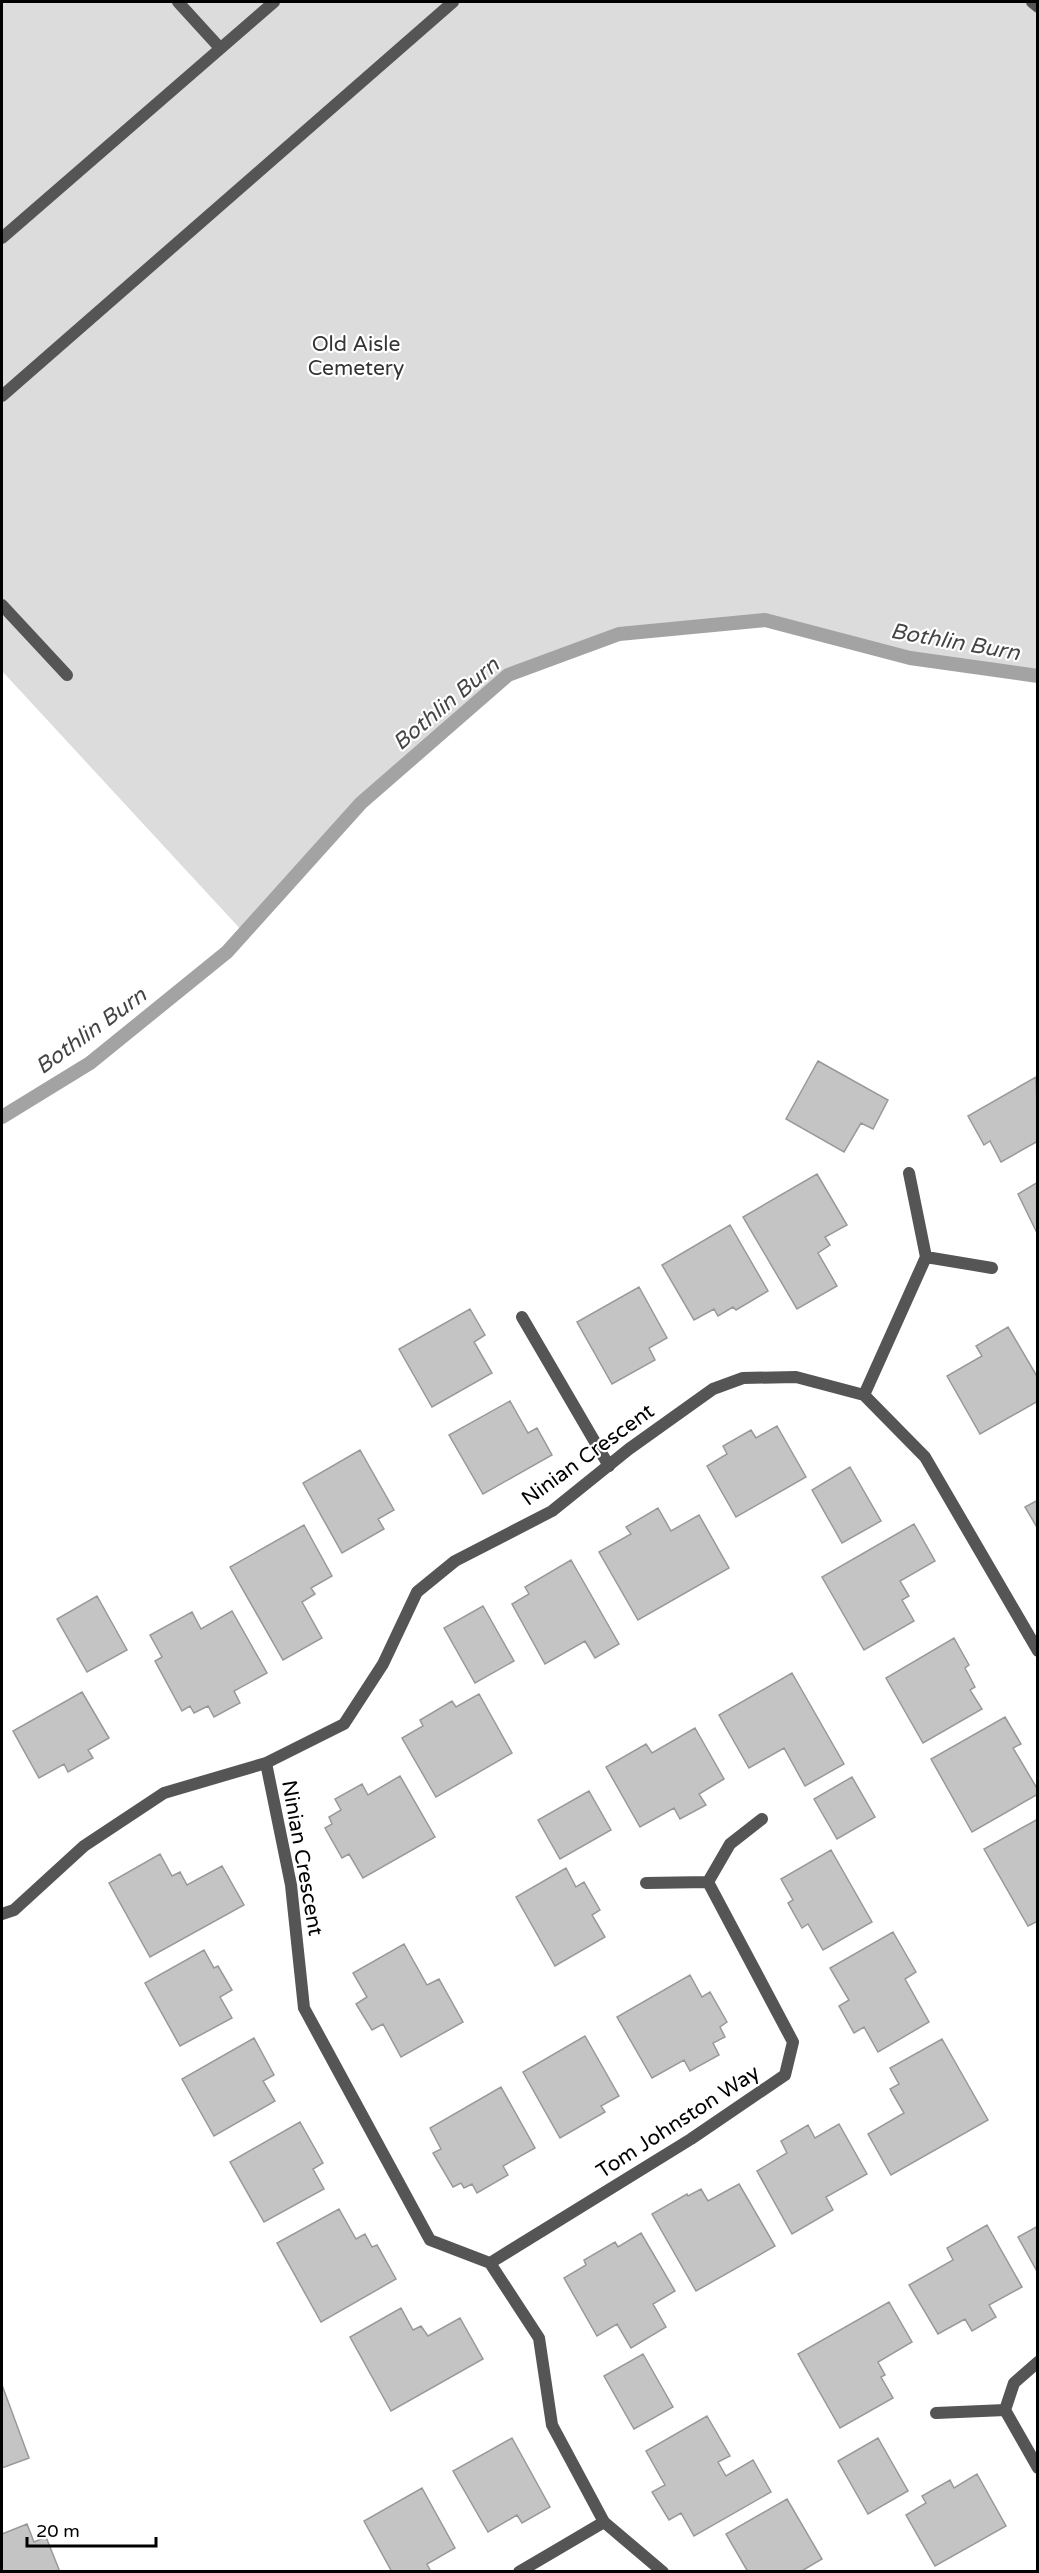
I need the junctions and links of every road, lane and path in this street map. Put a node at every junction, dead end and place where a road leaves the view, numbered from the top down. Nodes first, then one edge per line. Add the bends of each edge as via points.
1 (180, 2) edge
2 (273, 2) edge
3 (453, 2) edge
4 (1032, 2) edge
5 (1038, 7) edge
6 (220, 48) junction
7 (2, 238) edge
8 (2, 396) edge
9 (2, 605) edge
10 (67, 675) dead end
11 (909, 1173) dead end
12 (926, 1257) junction
13 (992, 1268) dead end
14 (522, 1317) dead end
15 (864, 1395) junction
16 (609, 1466) junction
17 (1038, 1652) edge
18 (266, 1764) junction
19 (762, 1819) dead end
20 (708, 1882) junction
21 (646, 1883) dead end
22 (2, 1914) edge
23 (490, 2263) junction
24 (1038, 2362) edge
25 (1005, 2410) junction
26 (936, 2413) dead end
27 (1038, 2468) edge
28 (604, 2522) junction
29 (519, 2571) edge
30 (663, 2571) edge

1 - 6 street
2 - 6 street
3 - 8 street
4 - 5 street
6 - 7 street
9 - 10 street
11 - 12 street
12 - 13 street
12 - 15 street
14 - 16 street
15 - 16 street, Ninian Crescent via 796,1377 743,1378 713,1389
15 - 17 street via 925,1457
16 - 18 street, Ninian Crescent via 552,1511 455,1561 417,1592 383,1664 344,1724
18 - 22 street via 164,1793 84,1846 14,1910
18 - 23 street, Ninian Crescent via 291,1885 304,2008 430,2240
19 - 20 street via 730,1844
20 - 21 street
20 - 23 street, Tom Johnston Way via 793,2042 785,2075 691,2139
23 - 28 street via 539,2338 552,2425
24 - 25 street via 1014,2383
25 - 26 street
25 - 27 street
28 - 29 street
28 - 30 street

